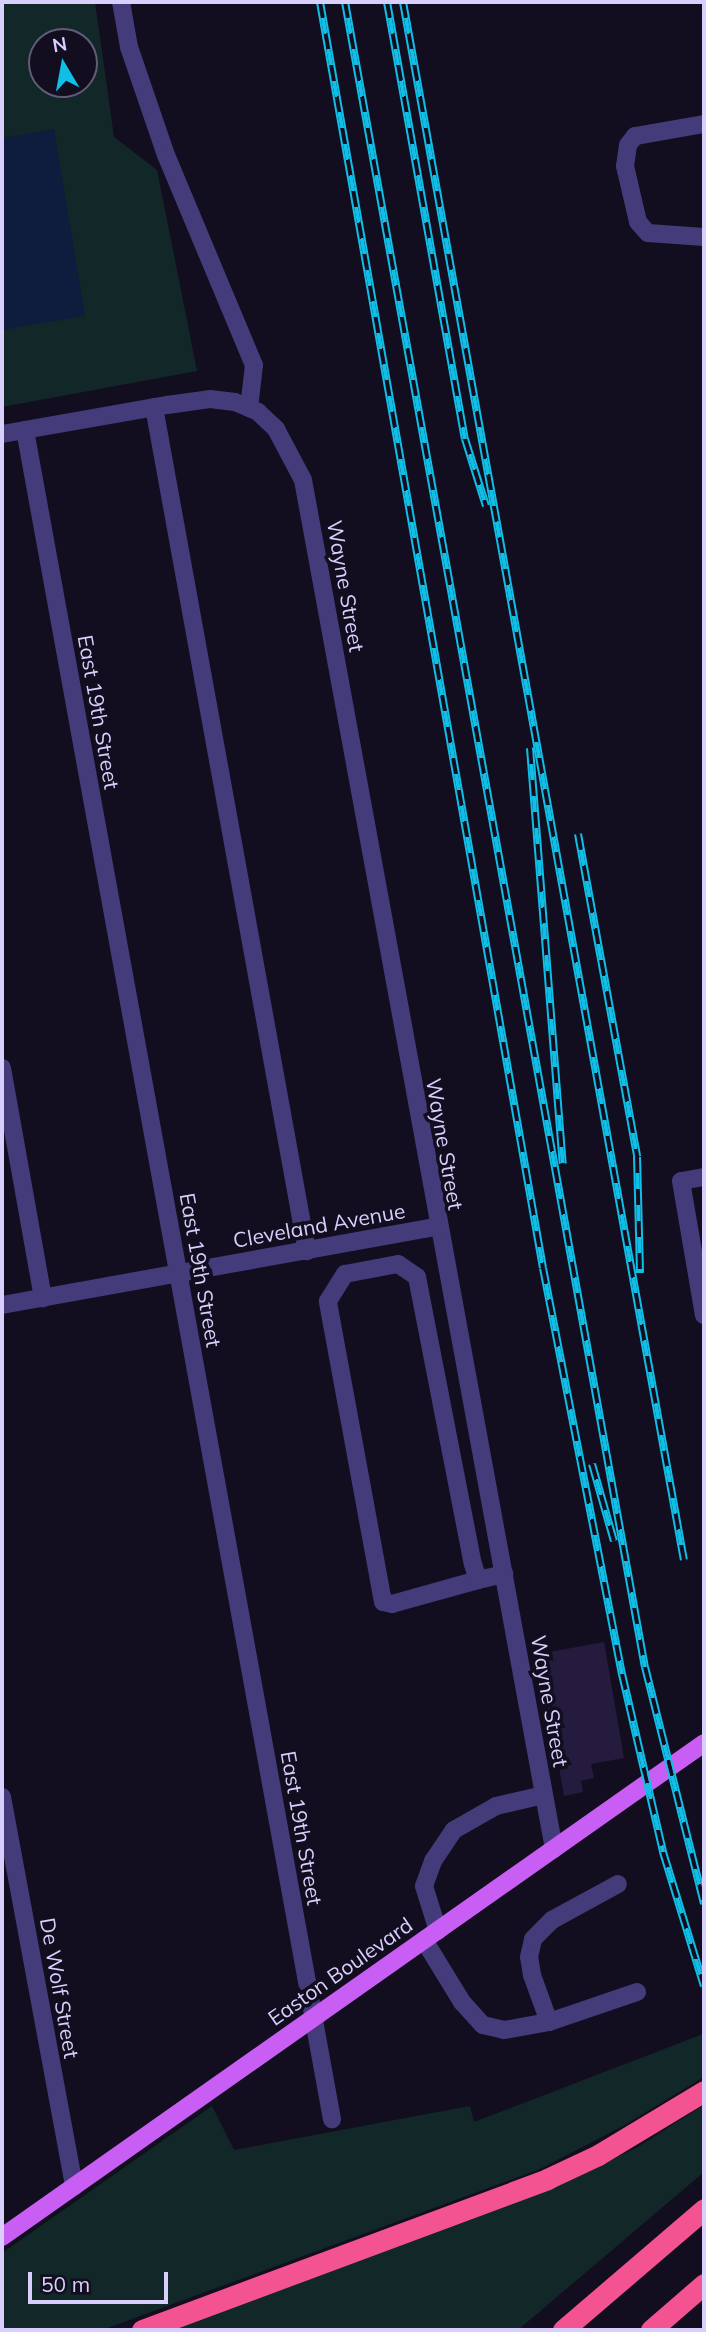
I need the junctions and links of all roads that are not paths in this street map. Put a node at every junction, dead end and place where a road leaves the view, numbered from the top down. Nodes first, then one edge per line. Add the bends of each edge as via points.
1 (121, 2) edge
2 (704, 124) edge
3 (704, 237) edge
4 (154, 407) junction
5 (249, 408) junction
6 (25, 430) junction
7 (2, 434) edge
8 (2, 1068) edge
9 (704, 1177) edge
10 (437, 1227) junction
11 (307, 1251) junction
12 (178, 1274) junction
13 (43, 1298) junction
14 (2, 1305) edge
15 (704, 1315) edge
16 (504, 1574) junction
17 (478, 1580) junction
18 (704, 1743) edge
19 (544, 1795) junction
20 (2, 1797) edge
21 (554, 1849) junction
22 (618, 1884) dead end
23 (431, 1935) junction
24 (637, 1992) dead end
25 (313, 2018) junction
26 (549, 2022) junction
27 (704, 2091) edge
28 (332, 2119) dead end
29 (74, 2186) junction
30 (704, 2209) edge
31 (2, 2237) edge
32 (699, 2290) edge
33 (142, 2330) edge
34 (563, 2330) edge
35 (651, 2330) edge

1 - 5 street via 129,47 166,155 254,365
2 - 3 street via 635,136 628,145 625,166 638,222 648,233
4 - 5 street via 210,400
4 - 6 street
4 - 11 street
5 - 10 street, Wayne Street via 276,429 303,480
6 - 7 street
6 - 12 street, East 19th Street
8 - 13 street
9 - 15 street via 681,1181
10 - 11 street, Cleveland Avenue
10 - 16 street, Wayne Street
11 - 12 street, Cleveland Avenue
12 - 13 street, Cleveland Avenue
12 - 25 street, East 19th Street
13 - 14 street, Cleveland Avenue
16 - 17 street
16 - 19 street, Wayne Street
17 - 17 street via 417,1278 410,1268 398,1264 345,1274 328,1301 383,1602 392,1604
18 - 21 main road, Easton Boulevard
19 - 21 street, Wayne Street
19 - 23 street via 496,1806 454,1830 433,1861 424,1886
20 - 29 street, De Wolf Street
21 - 23 main road, Easton Boulevard
22 - 26 street via 552,1920 533,1939 532,1975
23 - 25 main road, Easton Boulevard
23 - 26 street via 462,2002 482,2025 504,2030
24 - 26 street
25 - 28 street, East 19th Street
25 - 29 main road, Easton Boulevard
27 - 33 highway via 629,2137 492,2202
29 - 31 main road, Easton Boulevard
30 - 34 highway
32 - 35 highway

